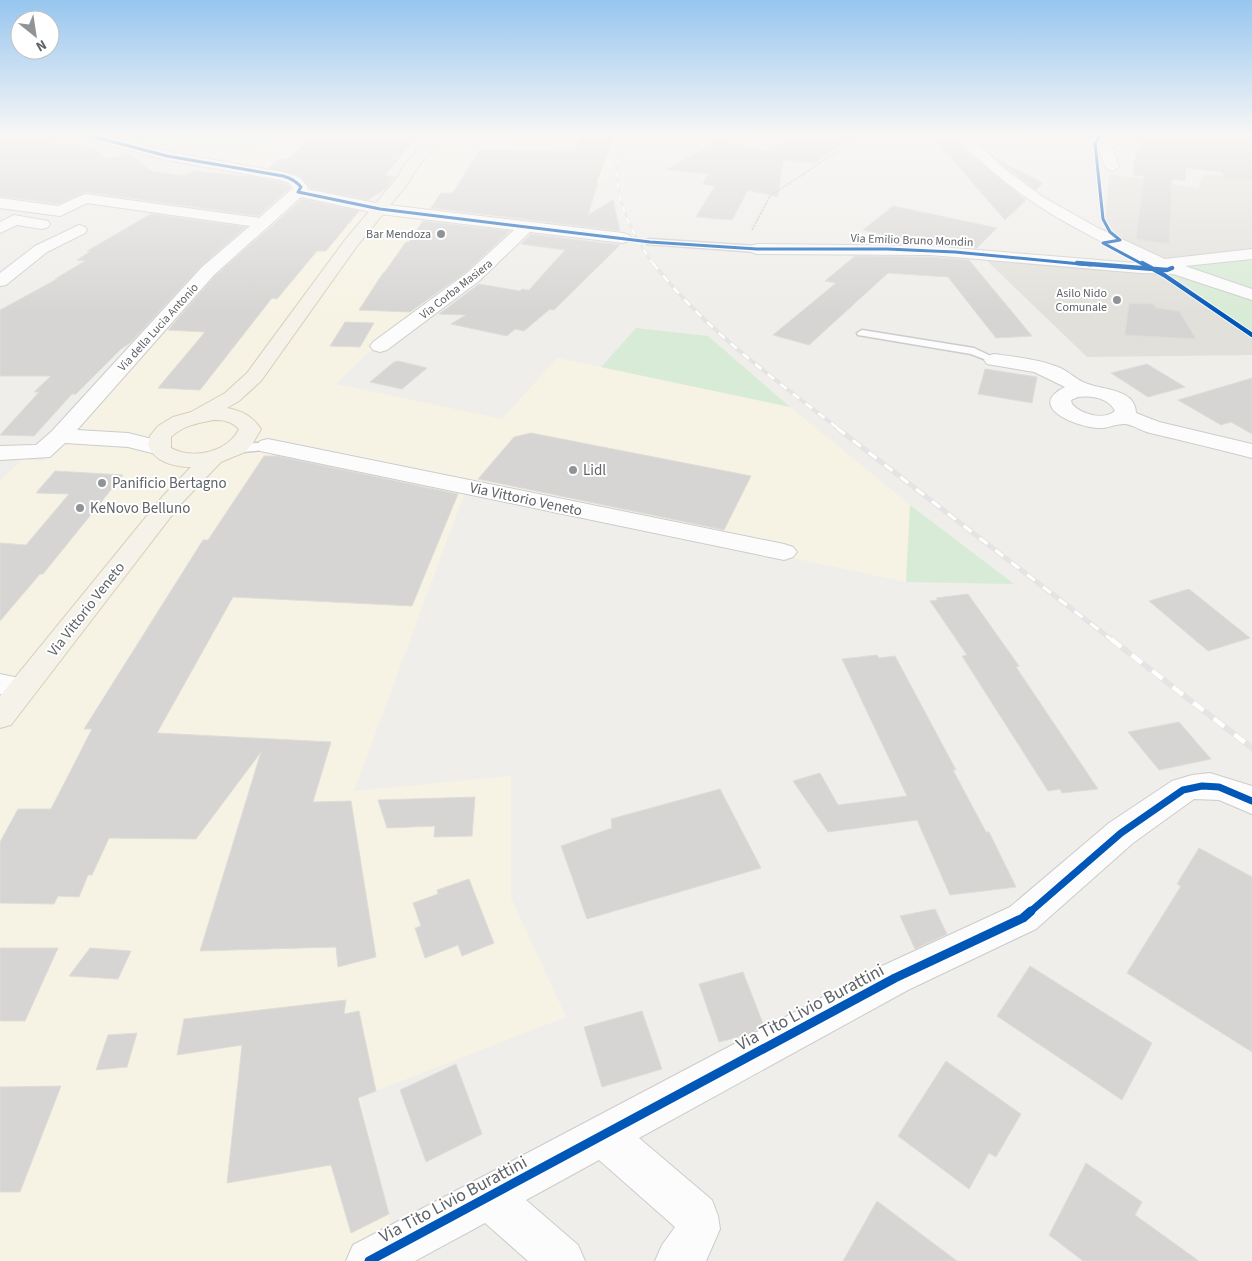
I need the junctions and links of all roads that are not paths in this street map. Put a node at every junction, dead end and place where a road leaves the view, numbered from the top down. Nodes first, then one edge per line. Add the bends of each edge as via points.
1 (295, 195) edge
2 (312, 195) edge
3 (391, 195) edge
4 (1031, 195) edge
5 (0, 203) edge
6 (380, 209) junction
7 (262, 223) junction
8 (527, 226) junction
9 (0, 228) edge
10 (623, 238) dead end
11 (650, 242) dead end
12 (750, 248) joint
13 (1252, 254) edge
14 (1167, 266) junction
15 (0, 281) edge
16 (1252, 296) edge
17 (862, 333) dead end
18 (380, 346) dead end
19 (994, 360) joint
20 (254, 377) junction
21 (1082, 390) junction
22 (199, 416) junction
23 (1123, 416) junction
24 (60, 436) junction
25 (242, 442) junction
26 (165, 445) junction
27 (1252, 451) edge
28 (0, 453) edge
29 (171, 501) junction
30 (784, 552) dead end
31 (11, 686) edge
32 (0, 717) edge
33 (1252, 801) edge
34 (603, 1135) junction
35 (489, 1197) junction
36 (369, 1261) edge
37 (562, 1261) edge
38 (678, 1261) edge

1 - 7 street, Via della Lucia Antonio
2 - 6 street
3 - 6 main road, Via Vittorio Veneto
4 - 14 street via 1092,231
5 - 7 street via 60,211 85,198
6 - 8 street
6 - 20 main road, Via Vittorio Veneto via 350,243
7 - 24 street, Via della Lucia Antonio via 208,271
8 - 10 street
8 - 18 street, Via Corba Masiera via 473,278
9 - 15 street via 14,220 78,230 40,249
11 - 12 lane, Via Emilio Bruno Mondin
12 - 14 street, Via Emilio Bruno Mondin via 887,249 1167,270
13 - 14 street, Via Emilio Bruno Mondin
14 - 16 street
17 - 19 lane via 974,351
19 - 21 street via 1045,368 1068,378
20 - 22 main road, Via Vittorio Veneto via 232,397
20 - 25 main road, Via Vittorio Veneto
21 - 23 street via 1113,397 1124,407 1126,412
21 - 23 street via 1065,393 1059,402 1062,407 1076,417 1098,422
22 - 25 main road, Via Vittorio Veneto via 226,414 238,417
22 - 26 main road, Via Vittorio Veneto via 185,419
23 - 27 street
24 - 26 street
24 - 28 street, Via della Lucia Antonio via 42,452
25 - 26 main road, Via Vittorio Veneto via 198,460
25 - 29 main road, Via Vittorio Veneto
25 - 30 street, Via Vittorio Veneto
26 - 29 main road via 173,473
29 - 31 main road, Via Vittorio Veneto
31 - 32 main road, Via Vittorio Veneto
33 - 34 street, Via Tito Livio Burattini via 1217,786 1194,786 1183,790 1121,833 1023,918 895,978
34 - 35 street, Via Tito Livio Burattini
34 - 38 street via 696,1216 696,1234
35 - 36 street, Via Tito Livio Burattini
35 - 37 street, Via Tito Livio Burattini

